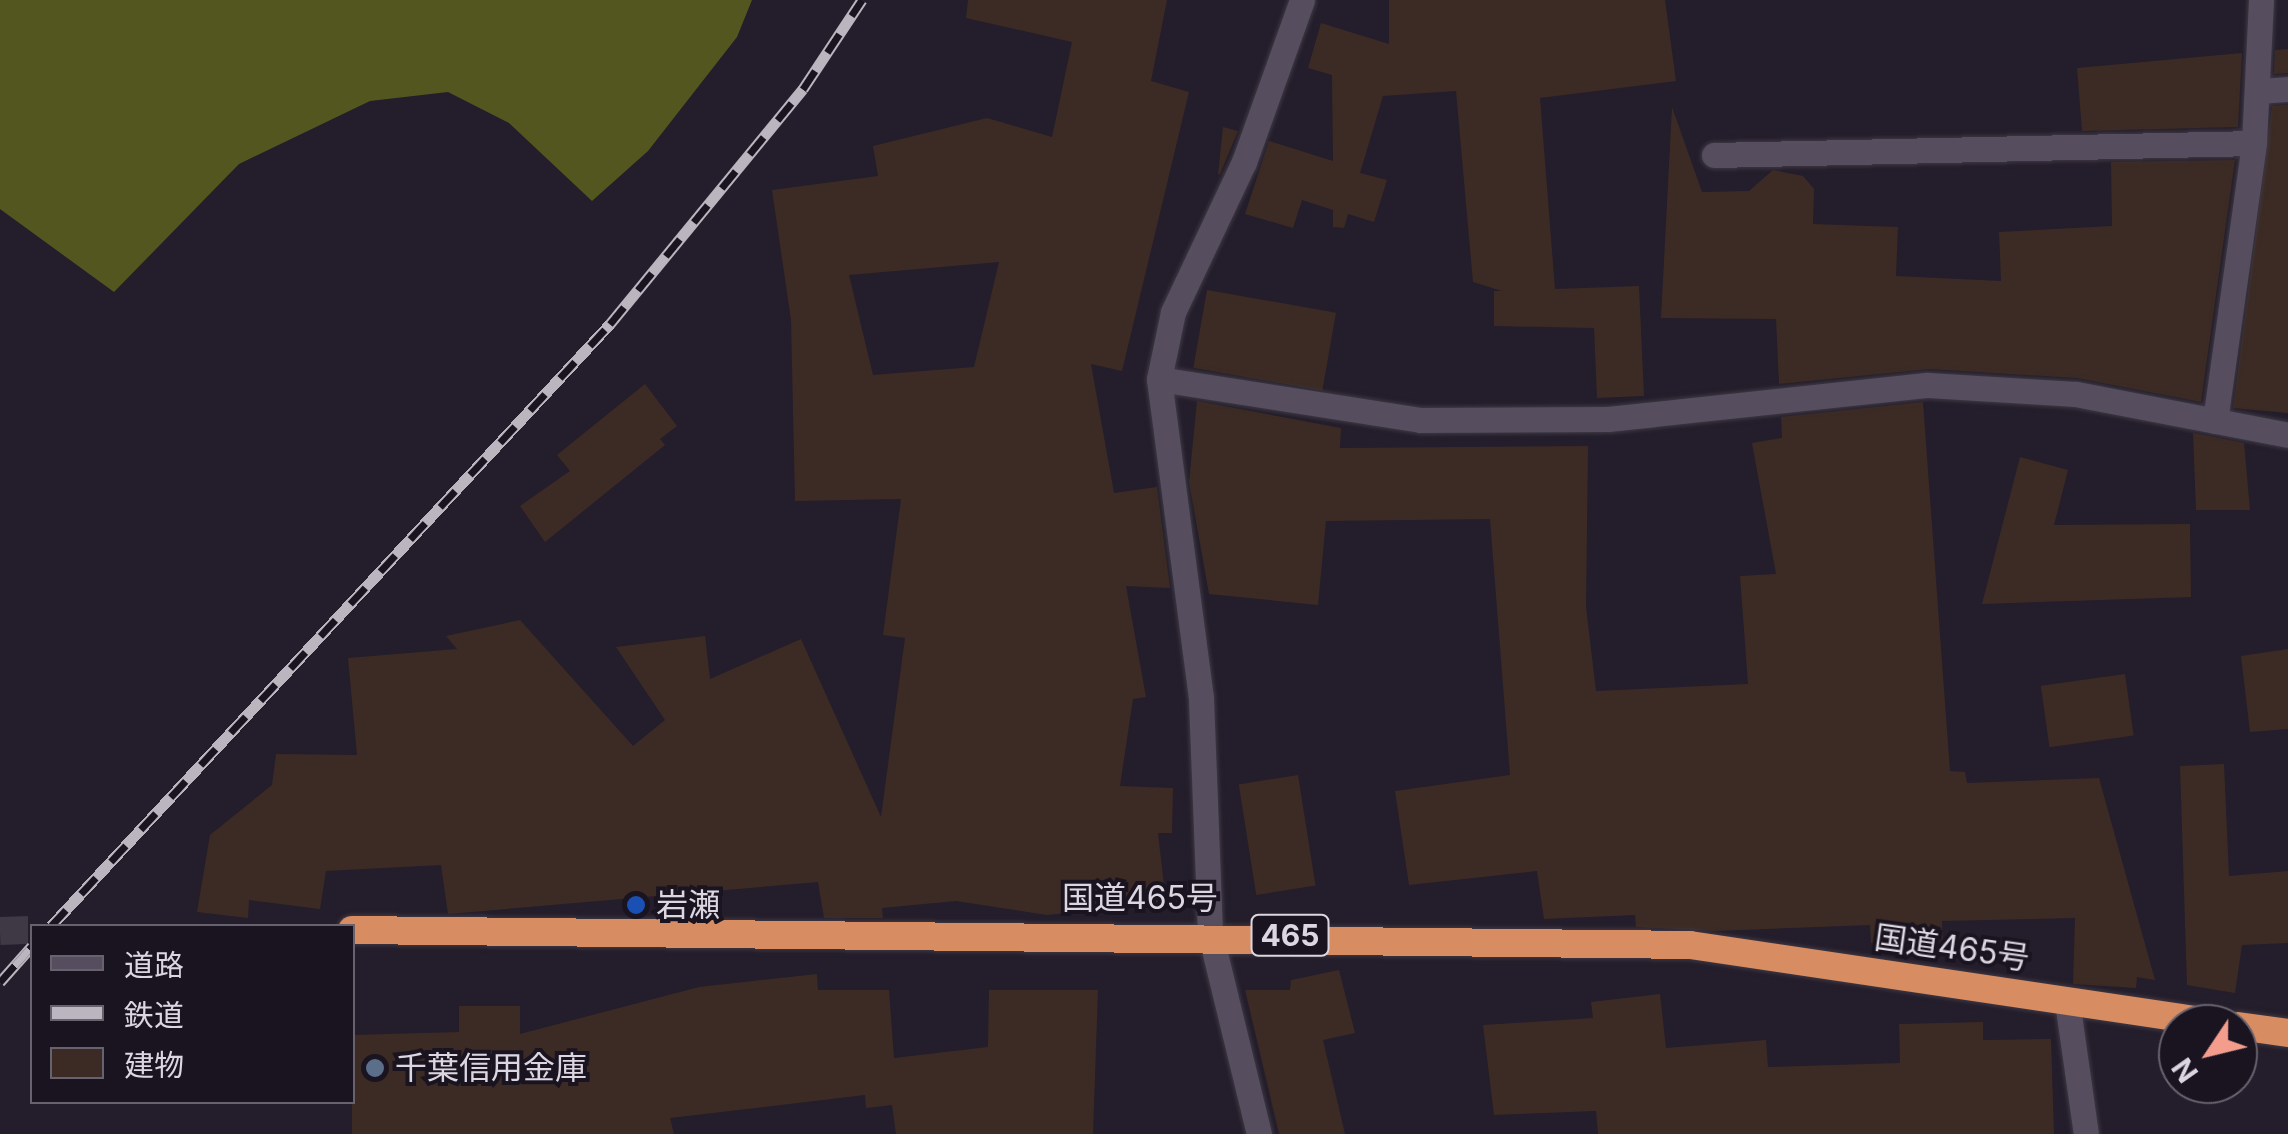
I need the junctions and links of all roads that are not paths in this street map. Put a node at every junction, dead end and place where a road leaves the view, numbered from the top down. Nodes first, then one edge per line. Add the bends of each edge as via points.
1 (1302, 0) edge
2 (2260, 0) edge
3 (2288, 89) edge
4 (2260, 91) junction
5 (2254, 143) junction
6 (1714, 155) dead end
7 (1160, 379) junction
8 (2216, 421) junction
9 (2288, 435) edge
10 (355, 930) edge
11 (1210, 933) junction
12 (2067, 1001) junction
13 (2158, 1015) edge
14 (2258, 1029) edge
15 (2288, 1033) edge
16 (1259, 1134) edge
17 (2086, 1134) edge

1 - 7 street via 1244,162 1174,312
2 - 4 street
3 - 4 street
4 - 5 street
5 - 6 street
5 - 8 street
7 - 8 street via 1421,420 1608,419 1928,385 2076,394
7 - 11 street via 1201,698
8 - 9 street
10 - 11 highway, 国道465号 / 465
11 - 12 highway, 国道465号 / 465 via 1690,945
11 - 16 street
12 - 13 highway, 国道465号 / 465
12 - 17 street
14 - 15 highway

